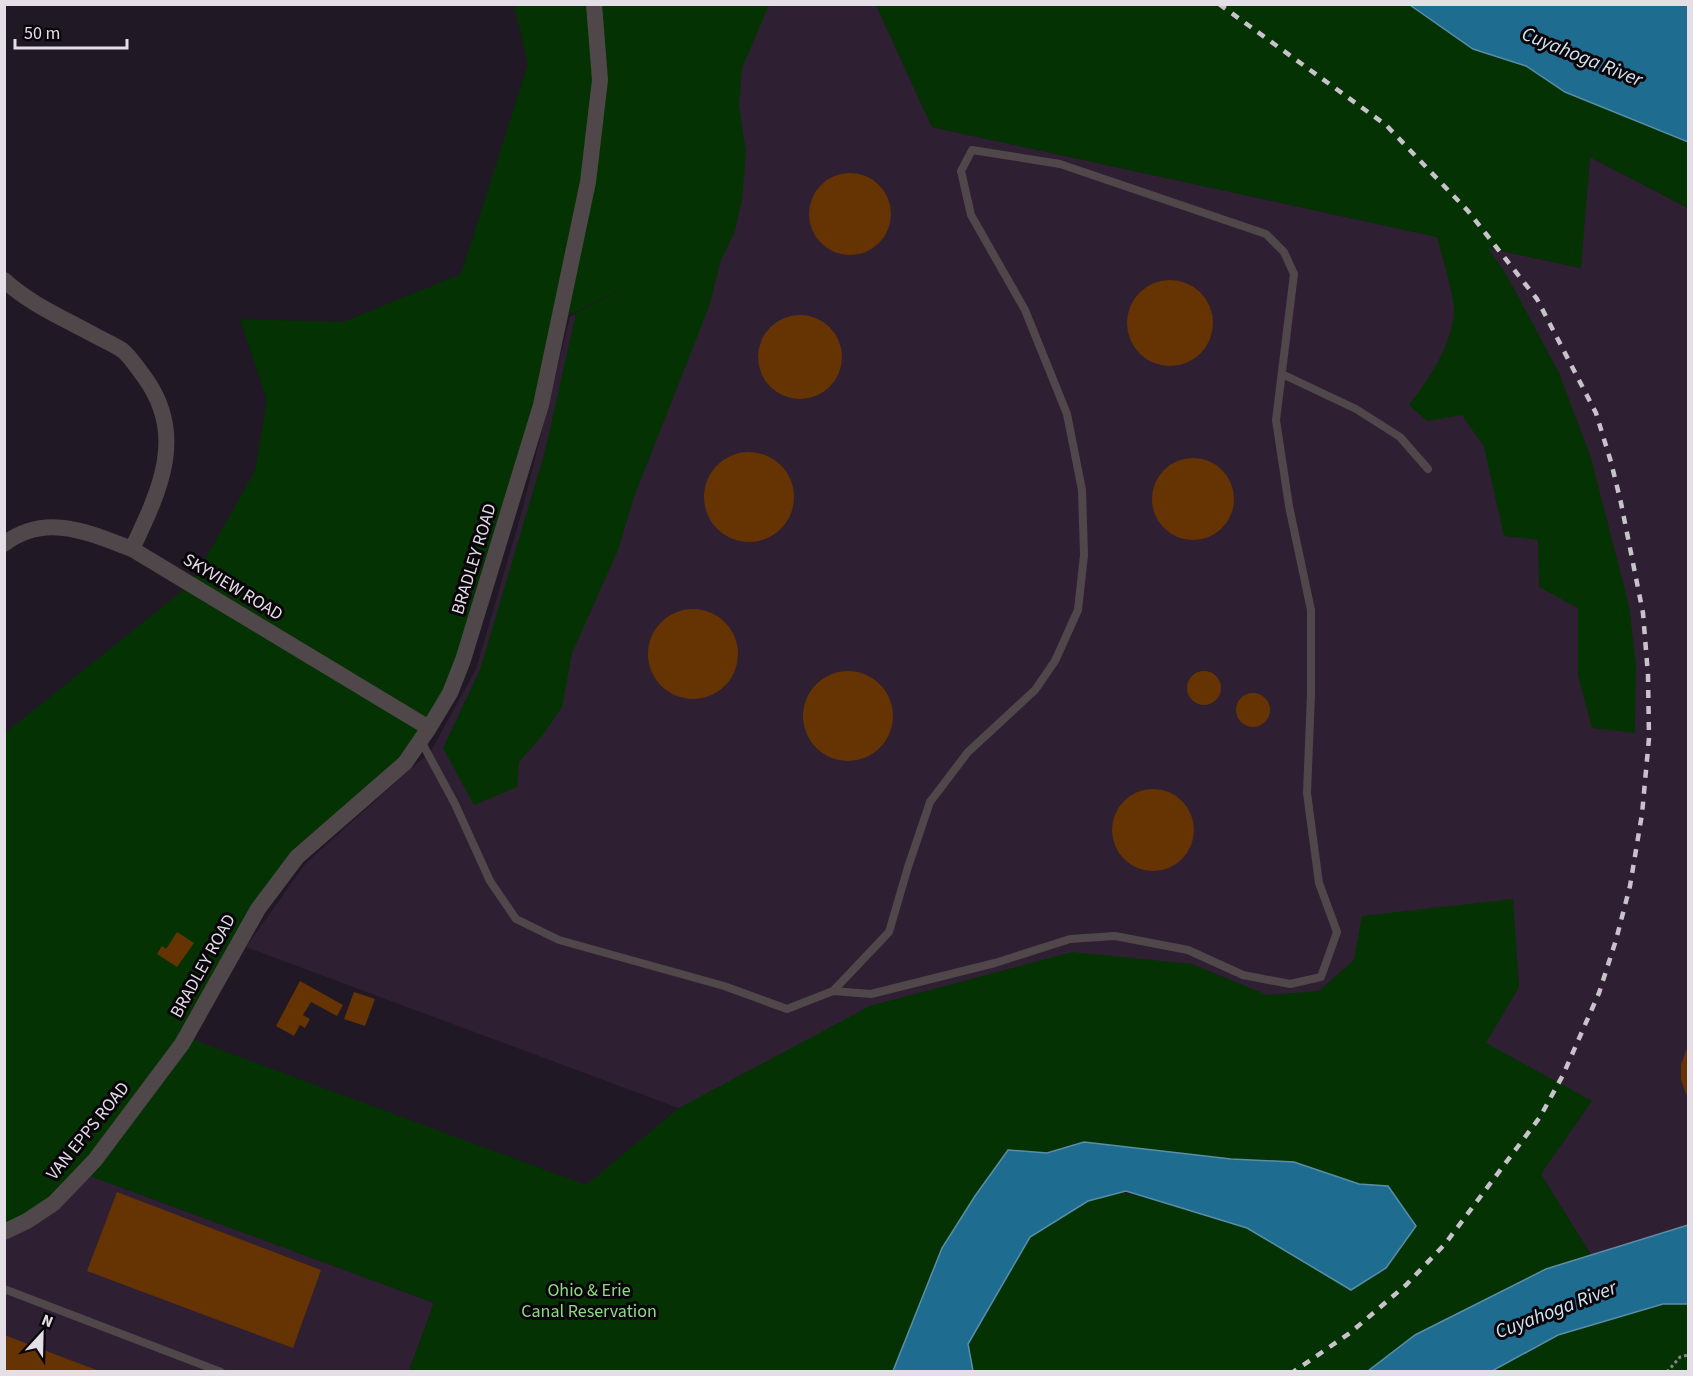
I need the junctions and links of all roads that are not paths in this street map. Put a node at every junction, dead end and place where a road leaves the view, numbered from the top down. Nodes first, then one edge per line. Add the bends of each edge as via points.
1 (594, 4) edge
2 (4, 280) edge
3 (1282, 374) junction
4 (1428, 469) dead end
5 (4, 544) edge
6 (132, 549) junction
7 (425, 735) junction
8 (833, 991) junction
9 (186, 1036) joint
10 (4, 1232) edge
11 (4, 1288) edge
12 (221, 1371) edge

1 - 7 street, BRADLEY ROAD via 600,80 588,182 542,405 463,660 450,693
2 - 6 street via 34,303 123,351 155,392 165,420 168,447 160,484
3 - 4 lane via 1356,409 1400,437
3 - 8 lane via 1276,420 1311,610 1307,793 1319,883 1336,932 1321,976 1290,984 1244,975 1188,950 1115,936 1070,939 995,963 871,994
3 - 8 lane via 1294,274 1284,252 1266,234 1060,164 972,150 961,171 971,215 1025,310 1066,414 1082,490 1084,555 1078,610 1055,662 1035,690 968,752 930,802 889,932
5 - 6 street, SKYVIEW ROAD via 31,531 56,526 81,529
6 - 7 street, SKYVIEW ROAD
7 - 8 lane via 490,881 516,919 559,940 724,986 787,1009
7 - 9 street, BRADLEY ROAD via 405,763 297,856 258,909
9 - 10 street, VAN EPPS ROAD via 94,1160 54,1203
11 - 12 lane

